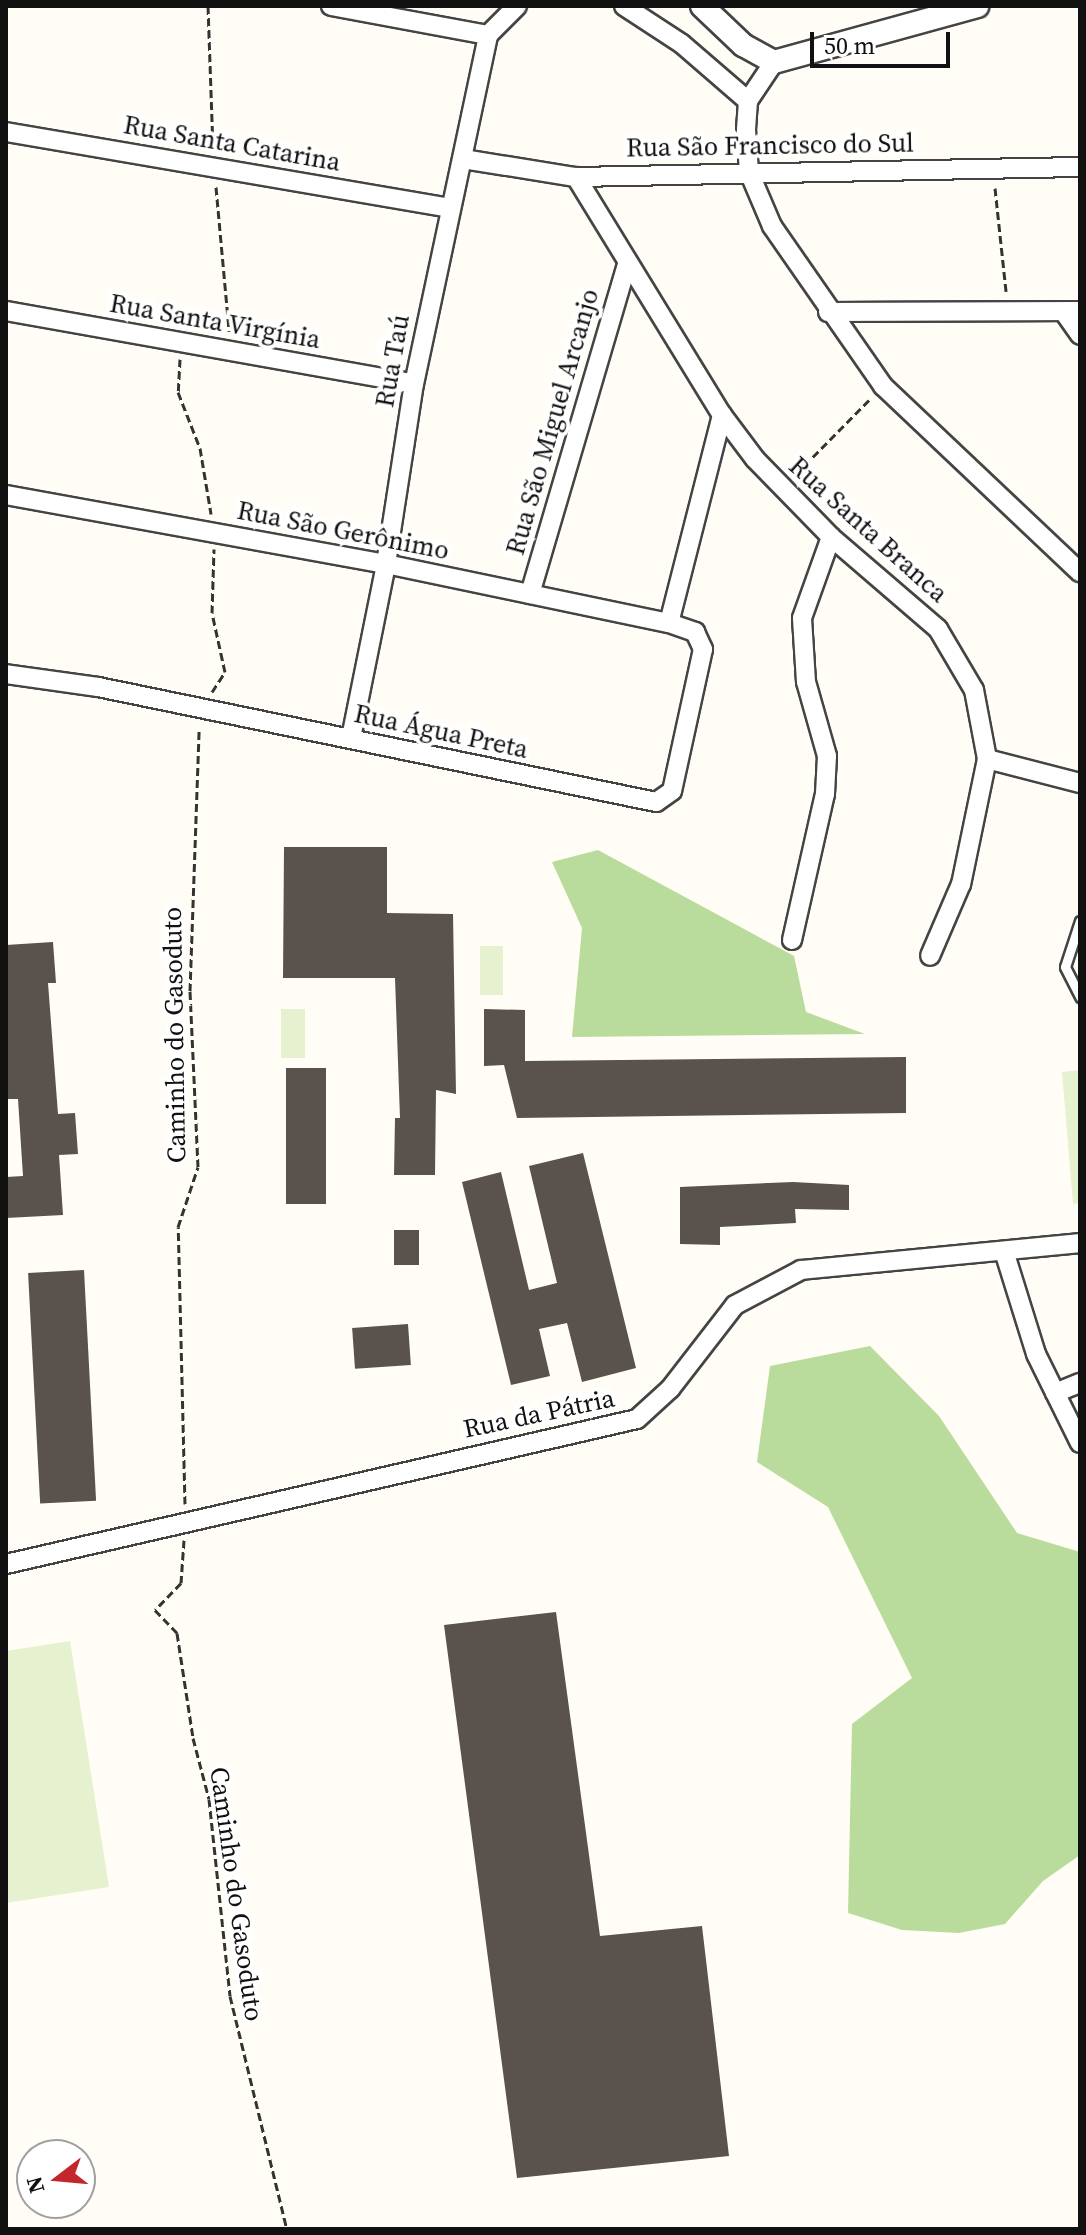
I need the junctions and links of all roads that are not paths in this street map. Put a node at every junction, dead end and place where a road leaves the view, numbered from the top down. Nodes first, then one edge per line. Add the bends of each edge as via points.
1 (331, 6) edge
2 (517, 6) edge
3 (624, 6) edge
4 (702, 6) edge
5 (977, 6) edge
6 (488, 35) junction
7 (774, 62) junction
8 (748, 101) junction
9 (6, 132) edge
10 (463, 159) junction
11 (1080, 167) edge
12 (749, 172) junction
13 (576, 177) junction
14 (450, 208) junction
15 (627, 265) junction
16 (6, 311) edge
17 (828, 312) junction
18 (1072, 312) edge
19 (1080, 335) edge
20 (414, 384) junction
21 (722, 415) junction
22 (6, 495) edge
23 (831, 537) junction
24 (386, 564) junction
25 (1080, 572) edge
26 (530, 594) junction
27 (669, 623) junction
28 (6, 674) edge
29 (351, 738) junction
30 (987, 759) junction
31 (1080, 783) edge
32 (1080, 921) edge
33 (792, 940) dead end
34 (930, 956) dead end
35 (1080, 997) edge
36 (1080, 1243) edge
37 (1004, 1251) junction
38 (1080, 1383) edge
39 (1055, 1393) junction
40 (1080, 1443) edge
41 (6, 1564) edge

1 - 6 street
2 - 6 street
3 - 8 street via 682,44
4 - 7 street via 743,45
5 - 7 street
6 - 10 street, Rua Taú
7 - 8 street
8 - 12 street
9 - 14 street, Rua Santa Catarina
10 - 13 street, Rua São Francisco do Sul
10 - 14 street, Rua Taú
11 - 12 street, Rua São Francisco do Sul
12 - 13 street, Rua São Francisco do Sul
12 - 17 street via 772,226
13 - 15 street, Rua Santa Branca
14 - 20 street, Rua Taú
15 - 21 street, Rua Santa Branca
15 - 26 street, Rua São Miguel Arcanjo
16 - 20 street, Rua Santa Virgínia
17 - 18 street
17 - 25 street via 883,386
18 - 19 street
20 - 24 street, Rua Taú
21 - 23 street, Rua Santa Branca
21 - 27 street
22 - 24 street, Rua São Gerônimo
23 - 30 street, Rua Santa Branca via 938,629 974,690
23 - 33 street via 802,618 806,682 827,756 825,794
24 - 26 street, Rua São Gerônimo
24 - 29 street, Rua Taú
26 - 27 street, Rua São Gerônimo
27 - 29 street, Rua Água Preta via 695,632 703,649 672,791 665,798 631,800
28 - 29 street, Rua Água Preta
30 - 31 street
30 - 34 street, Rua Santa Branca via 961,884
32 - 35 lane via 1065,967
36 - 37 street, Rua da Pátria
37 - 39 street via 1036,1354
37 - 41 street, Rua da Pátria via 801,1270 735,1305 670,1389 637,1419
38 - 39 street
39 - 40 street

